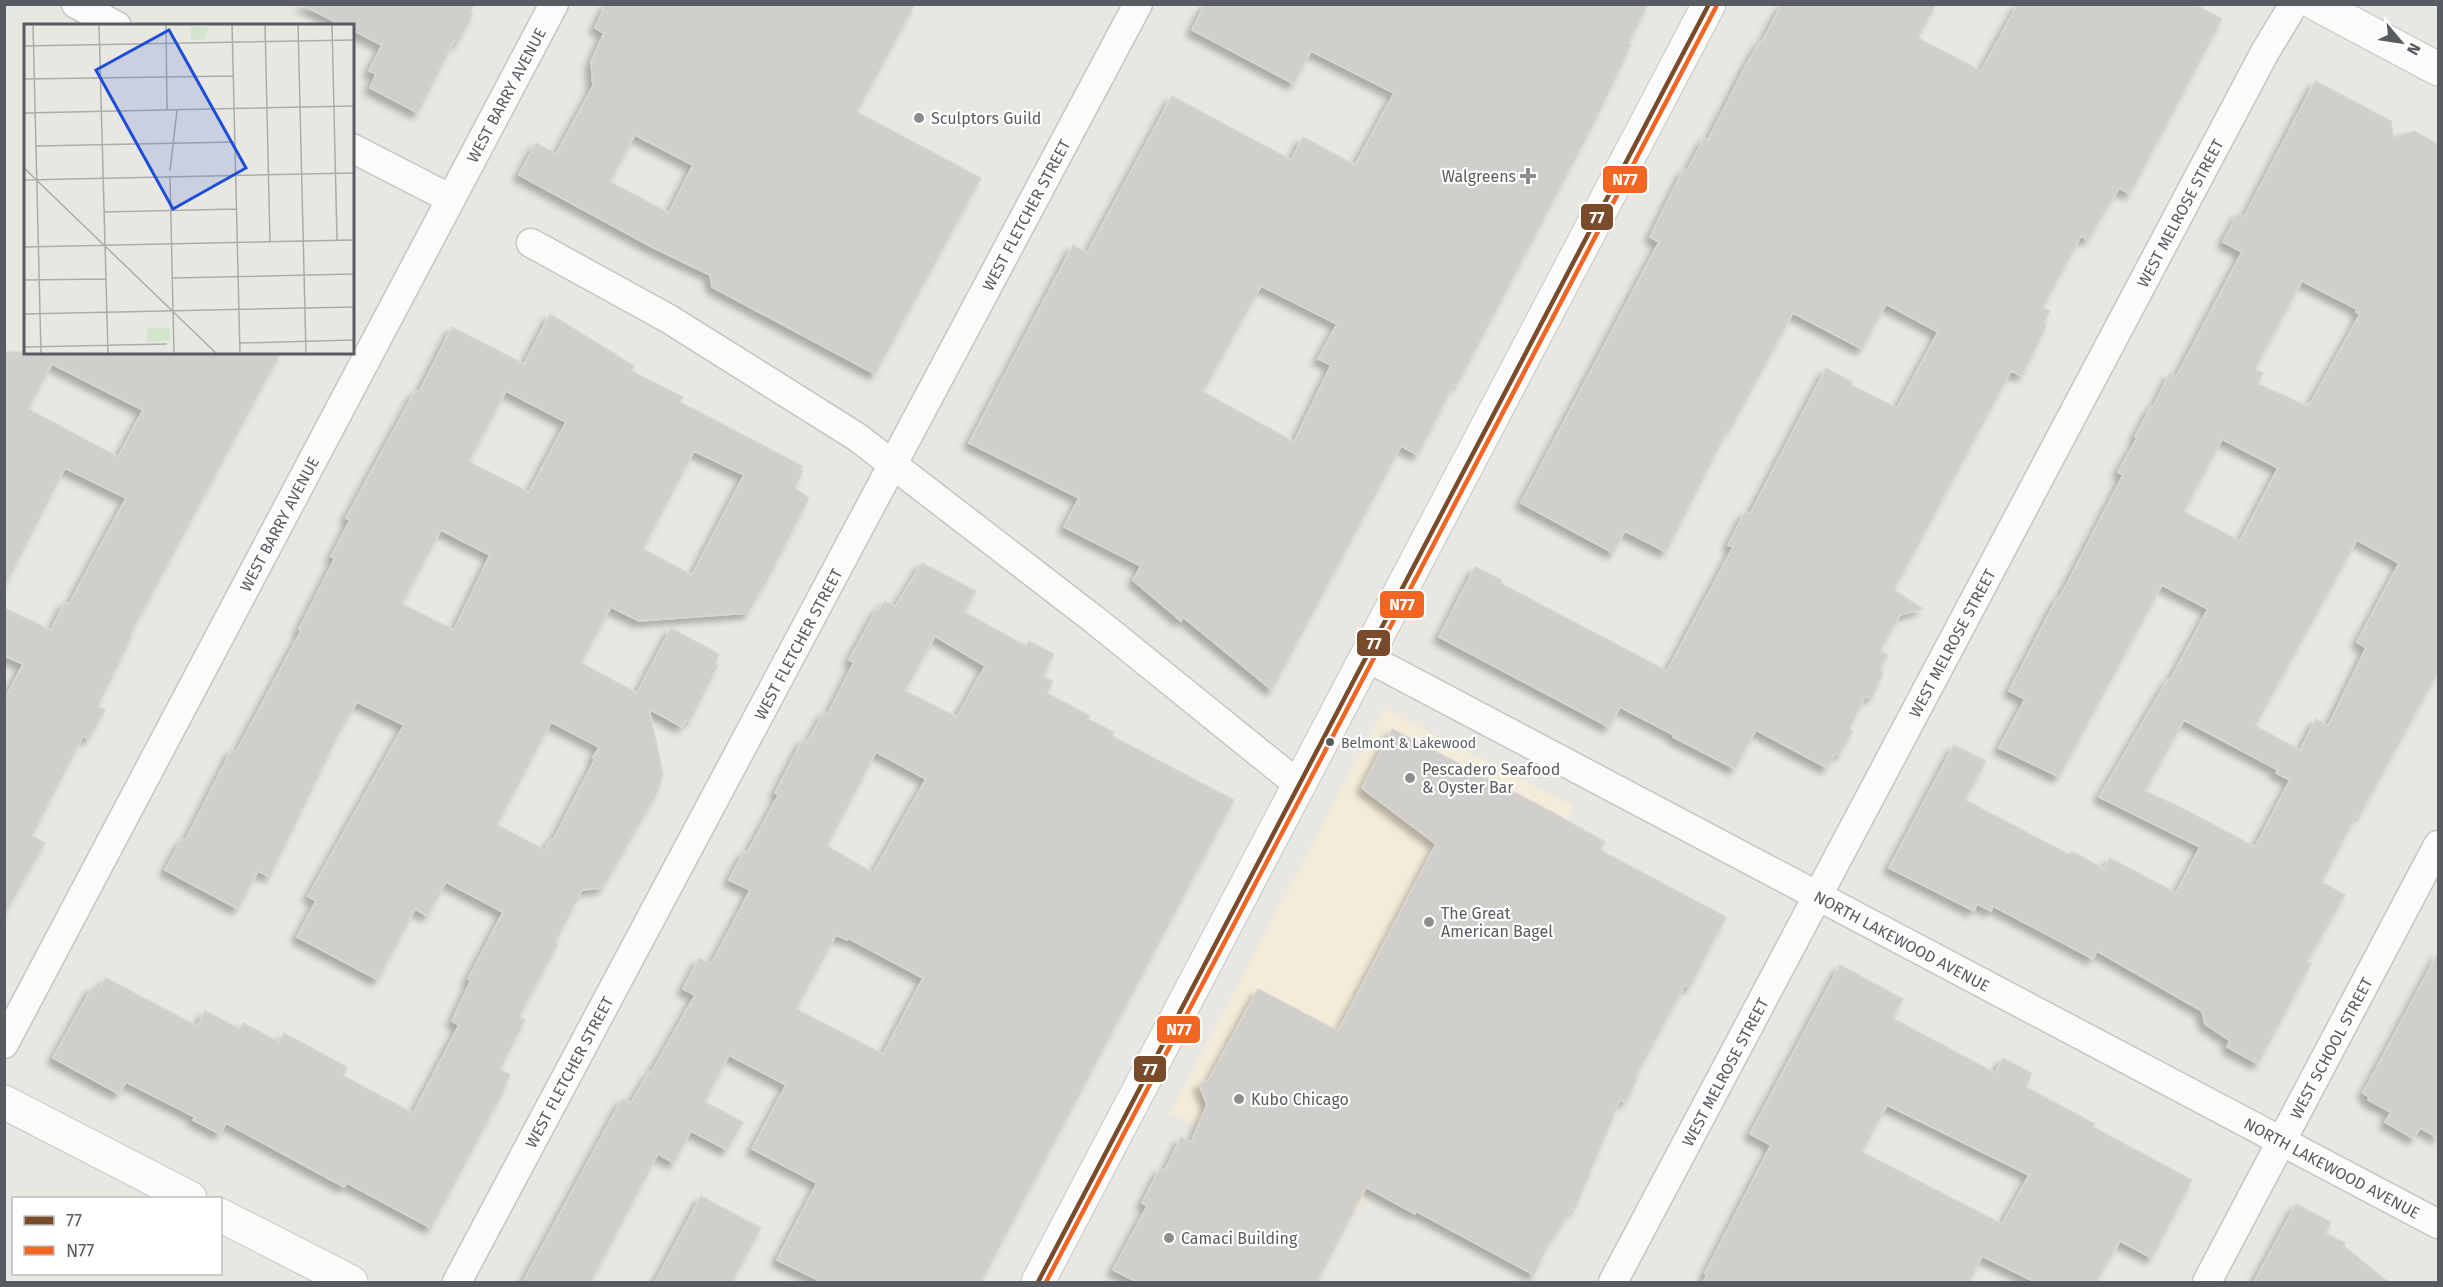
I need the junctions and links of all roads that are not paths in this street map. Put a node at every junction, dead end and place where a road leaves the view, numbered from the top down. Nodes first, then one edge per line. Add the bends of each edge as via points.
1 (76, 4) edge
2 (554, 4) edge
3 (1138, 4) edge
4 (1709, 4) edge
5 (2294, 4) edge
6 (2316, 4) edge
7 (113, 24) edge
8 (2439, 69) edge
9 (354, 149) edge
10 (451, 199) junction
11 (531, 243) dead end
12 (893, 466) junction
13 (1366, 657) junction
14 (1299, 785) junction
15 (2439, 845) edge
16 (1818, 896) junction
17 (4, 1044) edge
18 (4, 1102) edge
19 (2282, 1141) junction
20 (188, 1197) edge
21 (222, 1216) edge
22 (2439, 1224) edge
23 (351, 1282) edge
24 (457, 1282) edge
25 (1038, 1282) edge
26 (1613, 1282) edge
27 (2207, 1282) edge

1 - 7 street
2 - 10 street, WEST BARRY AVENUE
3 - 12 street, WEST FLETCHER STREET
4 - 13 main road
5 - 16 street, WEST MELROSE STREET
6 - 8 main road
9 - 10 street
10 - 17 street, WEST BARRY AVENUE
11 - 12 street via 669,319 857,437
12 - 14 street via 1096,621
12 - 24 street, WEST FLETCHER STREET
13 - 14 main road
13 - 16 street, NORTH LAKEWOOD AVENUE
14 - 25 main road
15 - 19 street, WEST SCHOOL STREET
16 - 19 street, NORTH LAKEWOOD AVENUE
16 - 26 street, WEST MELROSE STREET
18 - 20 main road
19 - 22 street, NORTH LAKEWOOD AVENUE
19 - 27 street, WEST SCHOOL STREET
21 - 23 main road

